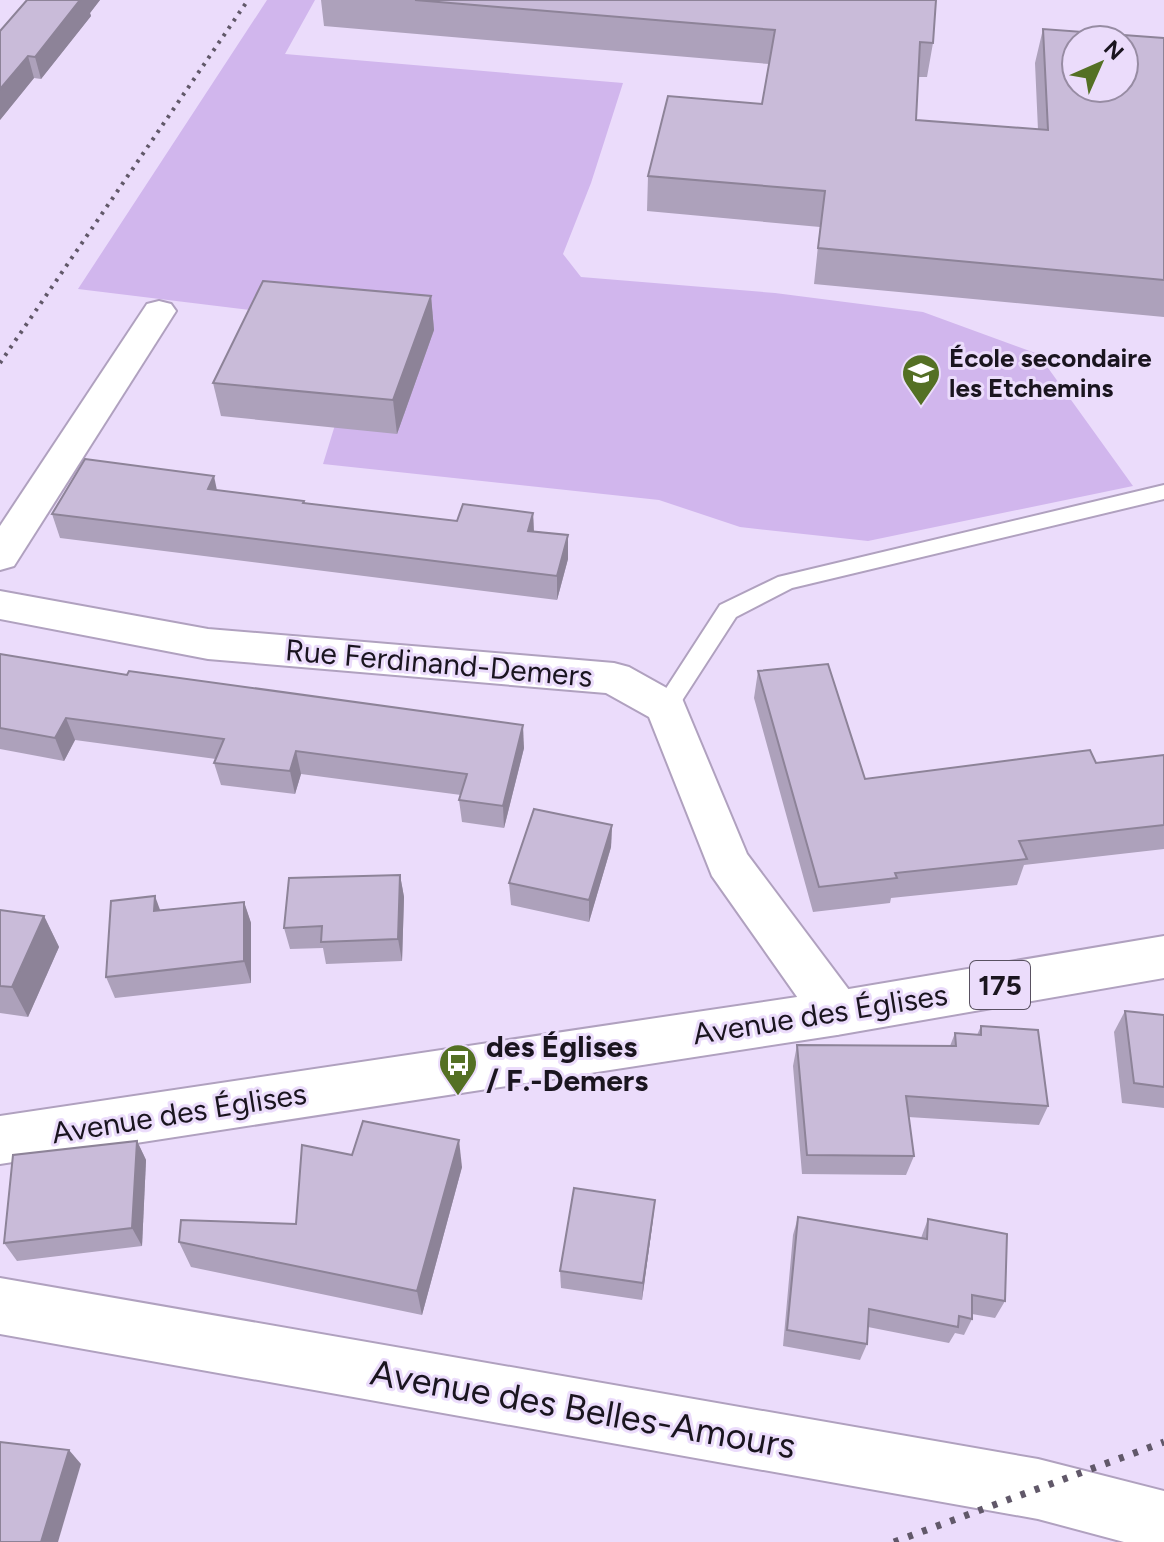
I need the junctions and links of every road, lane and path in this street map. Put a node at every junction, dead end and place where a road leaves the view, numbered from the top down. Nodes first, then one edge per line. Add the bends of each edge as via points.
1 (159, 311) dead end
2 (1164, 492) edge
3 (0, 556) edge
4 (0, 605) edge
5 (666, 707) junction
6 (1164, 957) edge
7 (837, 1013) junction
8 (0, 1140) edge
9 (0, 1306) edge
10 (1164, 1522) edge

1 - 3 street
2 - 5 lane via 786,582 728,611
4 - 5 street, Rue Ferdinand-Demers via 208,644 614,678
5 - 7 street via 728,863
6 - 7 street, Avenue des Églises / 175
7 - 8 street, Avenue des Églises / 175
9 - 10 street, Avenue des Belles-Amours via 1038,1489

